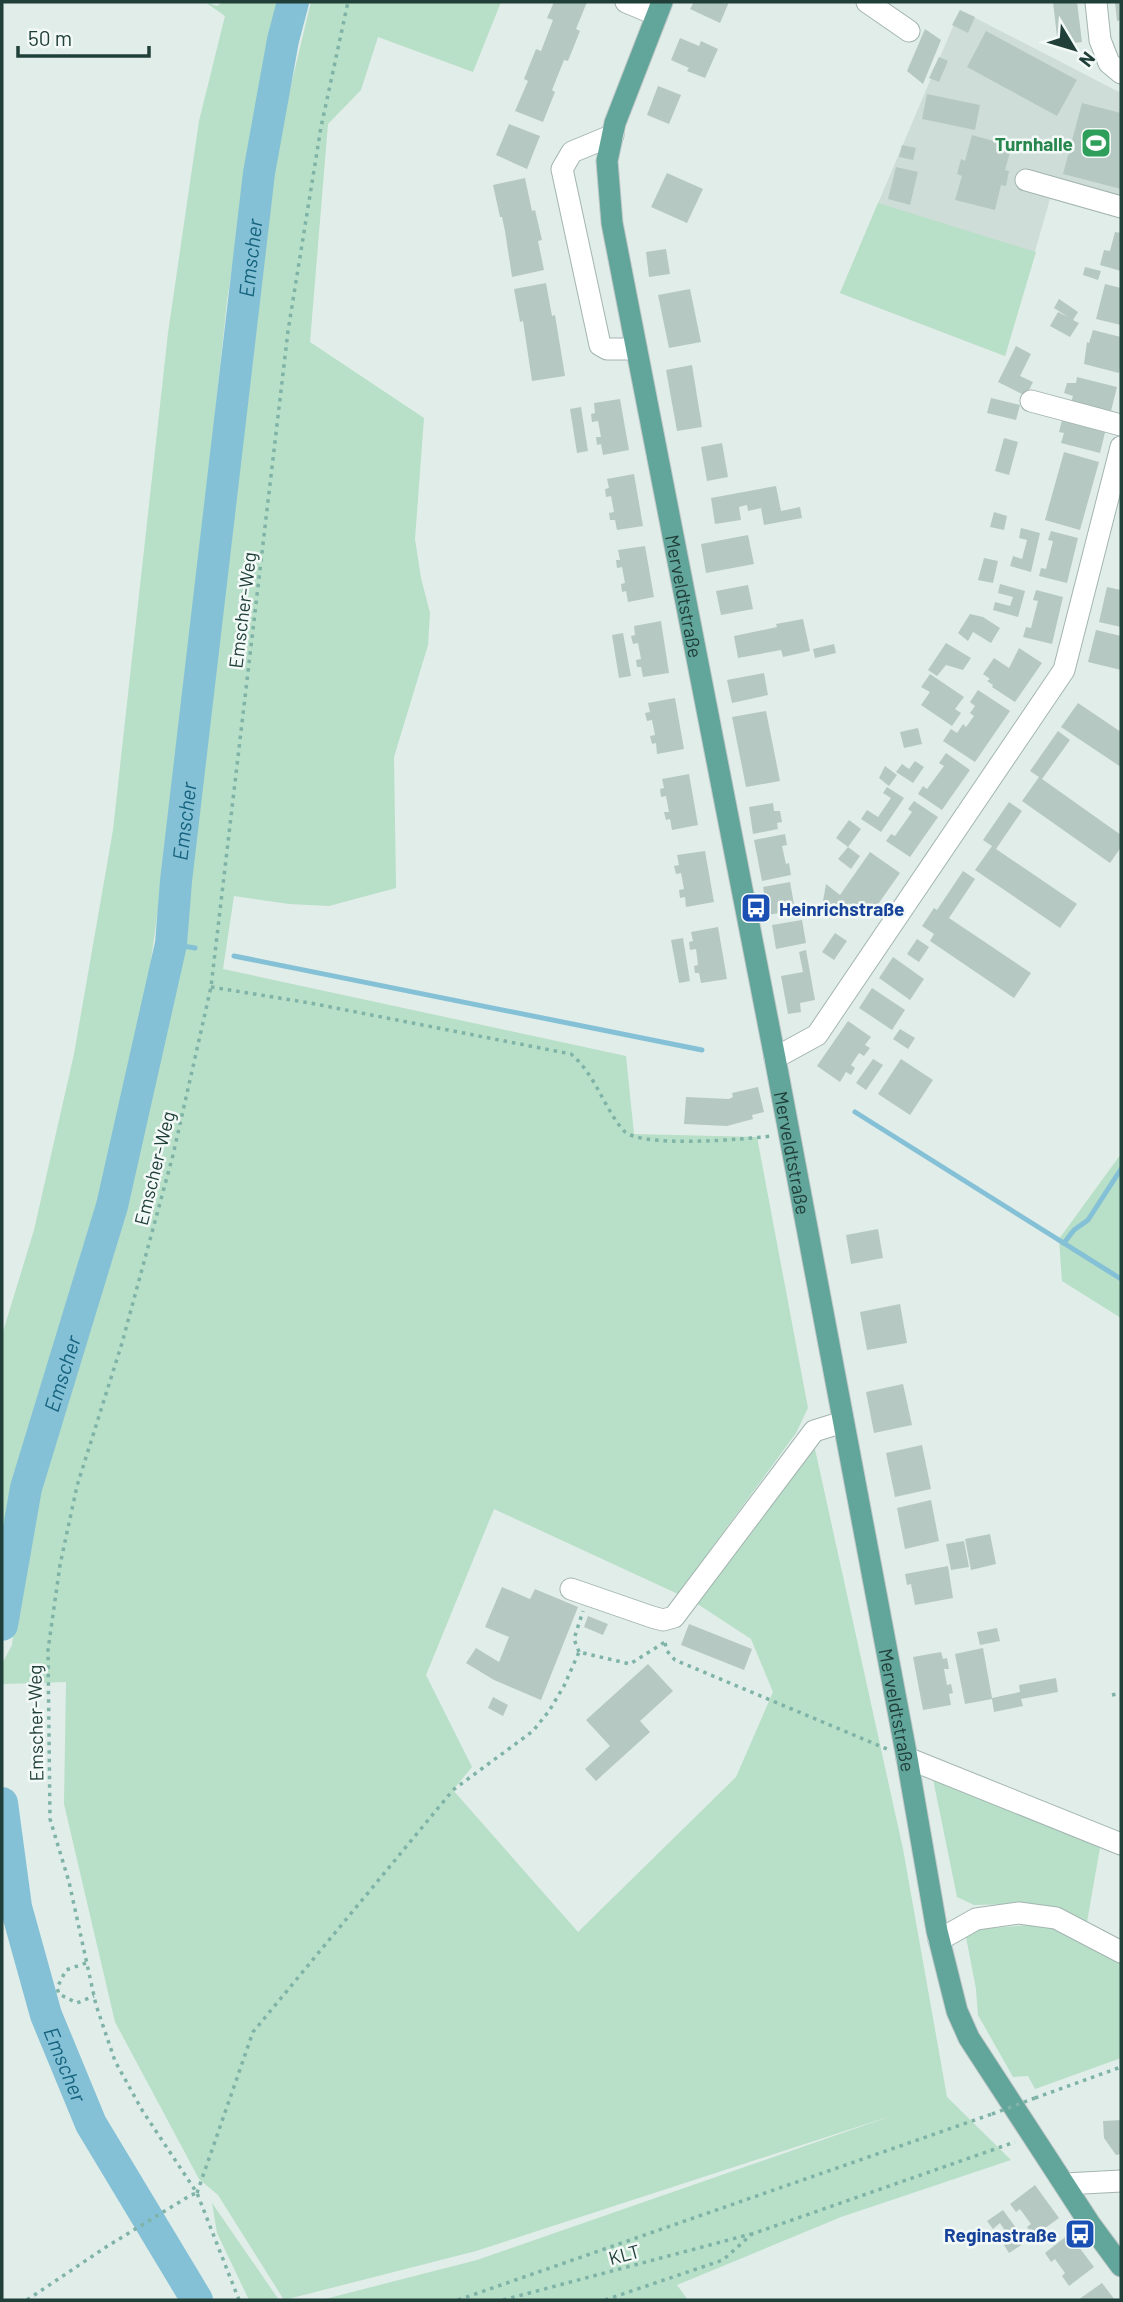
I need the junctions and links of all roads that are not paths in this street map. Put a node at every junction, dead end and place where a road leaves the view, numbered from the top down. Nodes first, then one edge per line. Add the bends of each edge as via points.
1 (626, 2) edge
2 (867, 2) edge
3 (1096, 2) edge
4 (660, 8) edge
5 (909, 31) dead end
6 (1121, 73) edge
7 (613, 135) junction
8 (1026, 180) dead end
9 (1121, 207) edge
10 (636, 349) junction
11 (1031, 401) dead end
12 (1121, 425) edge
13 (1121, 447) edge
14 (775, 1058) junction
15 (843, 1422) junction
16 (579, 1592) road end
17 (907, 1758) junction
18 (1121, 1844) edge
19 (939, 1940) junction
20 (1121, 1952) edge
21 (1121, 2181) edge
22 (1065, 2184) junction
23 (1121, 2266) edge

1 - 4 street
2 - 5 street
3 - 6 street via 1108,63
4 - 7 main road, Merveldtstraße
7 - 10 main road, Merveldtstraße via 607,161 612,223
7 - 10 street via 572,152 562,169 600,345
8 - 9 street
10 - 14 main road, Merveldtstraße
11 - 12 street
13 - 14 street via 1064,670 817,1035
14 - 15 main road, Merveldtstraße
15 - 16 street via 814,1431 674,1617 663,1620
15 - 17 main road, Merveldtstraße
17 - 18 street
17 - 19 main road, Merveldtstraße
19 - 20 street via 976,1919 1019,1913 1056,1918
19 - 22 main road, Merveldtstraße via 957,2011 969,2038
21 - 22 street
22 - 23 main road, Merveldtstraße

